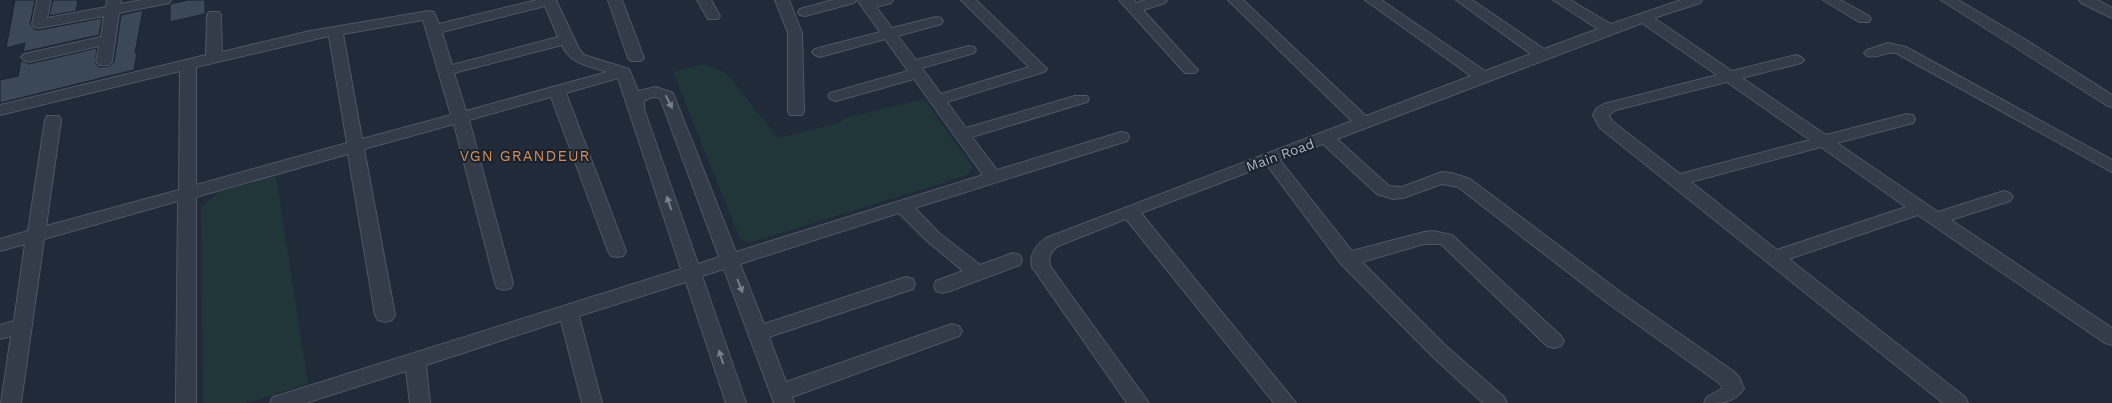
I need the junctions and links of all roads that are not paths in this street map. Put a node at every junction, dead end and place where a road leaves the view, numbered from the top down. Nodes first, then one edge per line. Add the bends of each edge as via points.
1 (44, 0) edge
2 (164, 0) edge
3 (615, 0) edge
4 (704, 0) edge
5 (782, 0) edge
6 (849, 0) edge
7 (886, 0) edge
8 (968, 0) edge
9 (1160, 0) edge
10 (1235, 0) edge
11 (1372, 0) edge
12 (1463, 0) edge
13 (1560, 0) edge
14 (1695, 0) edge
15 (1830, 0) edge
16 (1948, 0) edge
17 (2086, 0) edge
18 (866, 2) edge
19 (1130, 4) edge
20 (113, 6) edge
21 (805, 12) dead end
22 (2112, 14) edge
23 (214, 15) dead end
24 (713, 16) dead end
25 (1644, 17) junction
26 (1864, 19) dead end
27 (936, 21) dead end
28 (433, 30) junction
29 (1610, 30) junction
30 (335, 31) junction
31 (888, 33) junction
32 (566, 39) junction
33 (108, 40) junction
34 (969, 50) dead end
35 (820, 52) dead end
36 (1872, 52) dead end
37 (1543, 55) junction
38 (29, 57) dead end
39 (214, 58) junction
40 (636, 58) dead end
41 (1796, 60) dead end
42 (104, 62) dead end
43 (188, 65) junction
44 (915, 70) junction
45 (1190, 70) dead end
46 (446, 71) junction
47 (624, 72) junction
48 (1729, 76) junction
49 (1484, 78) junction
50 (557, 90) junction
51 (836, 96) dead end
52 (1081, 99) dead end
53 (937, 100) junction
54 (2112, 102) edge
55 (637, 108) junction
56 (0, 110) edge
57 (796, 112) dead end
58 (460, 118) junction
59 (1907, 119) dead end
60 (53, 120) dead end
61 (1364, 123) junction
62 (963, 134) junction
63 (1121, 137) dead end
64 (1326, 138) junction
65 (1823, 142) junction
66 (355, 146) junction
67 (1270, 158) junction
68 (2112, 167) edge
69 (994, 177) junction
70 (1678, 180) junction
71 (187, 193) junction
72 (2004, 197) dead end
73 (902, 206) junction
74 (1920, 208) junction
75 (1129, 211) junction
76 (1935, 219) junction
77 (36, 235) junction
78 (0, 245) edge
79 (617, 251) dead end
80 (1775, 257) junction
81 (1348, 259) junction
82 (730, 260) junction
83 (1013, 260) dead end
84 (693, 272) junction
85 (978, 273) junction
86 (504, 283) dead end
87 (906, 284) dead end
88 (943, 286) dead end
89 (568, 311) junction
90 (384, 315) dead end
91 (23, 325) junction
92 (952, 331) dead end
93 (0, 332) edge
94 (758, 333) junction
95 (2112, 338) edge
96 (1554, 341) dead end
97 (415, 360) junction
98 (782, 398) edge
99 (11, 403) edge
100 (186, 403) edge
101 (280, 403) edge
102 (420, 403) edge
103 (592, 403) edge
104 (736, 403) edge
105 (1139, 403) edge
106 (1286, 403) edge
107 (1497, 403) edge
108 (1714, 403) edge
109 (1958, 403) edge

1 - 20 street via 39,24
2 - 20 street
3 - 40 street
4 - 24 street
5 - 57 street via 795,33
6 - 21 street
7 - 18 street
8 - 53 street via 1039,69
9 - 19 street
10 - 61 street
11 - 49 street
12 - 37 street
13 - 29 street
14 - 25 street, Main Road
15 - 26 street
16 - 54 street
17 - 22 street
18 - 31 street
19 - 45 street
20 - 33 street
23 - 39 street
25 - 29 street, Main Road
25 - 48 street
27 - 31 street
28 - 30 street via 429,15
28 - 32 street via 550,1
28 - 46 street
29 - 37 street, Main Road
30 - 39 street
30 - 66 street
31 - 35 street
31 - 44 street
32 - 46 street
32 - 47 street via 579,58
33 - 38 street
33 - 42 street
34 - 44 street
36 - 68 street via 1888,47 1901,50
37 - 49 street, Main Road
39 - 43 street
41 - 48 street
43 - 56 street
43 - 71 street
44 - 51 street
44 - 53 street
46 - 58 street
47 - 50 street
47 - 55 street
48 - 65 street
48 - 70 street via 1603,111 1601,115 1606,124
49 - 61 street, Main Road
50 - 58 street
50 - 79 street
52 - 62 street
53 - 62 street
55 -> 82 street via 636,100 645,94 664,92 668,96
84 -> 55 street
58 - 66 street
58 - 86 street
59 - 65 street
60 - 77 street
61 - 64 street, Main Road
62 - 69 street
63 - 69 street
64 - 67 street, Main Road
64 - 108 street via 1389,193 1402,192 1440,177 1456,178 1464,183 1726,378 1734,389 1732,394
65 - 70 street
65 - 74 street
66 - 71 street
66 - 90 street
67 - 75 street, Main Road
67 - 81 street
69 - 73 street
70 - 80 street
71 - 77 street
71 - 100 street
72 - 76 street
73 - 82 street
73 - 85 street via 933,237
74 - 76 street
74 - 80 street
75 - 105 street, Main Road via 1052,242 1043,249 1039,261
75 - 106 street
76 - 95 street
77 - 78 street
77 - 91 street
80 - 109 street
81 - 96 street via 1433,236 1446,240
81 - 107 street via 1439,351
82 - 84 street
82 -> 94 street
83 - 85 street
84 - 89 street
104 -> 84 street
85 - 88 street
87 - 94 street
89 - 97 street
89 - 103 street
91 - 93 street
91 - 99 street
92 - 98 street
94 - 98 street
97 - 101 street
97 - 102 street

